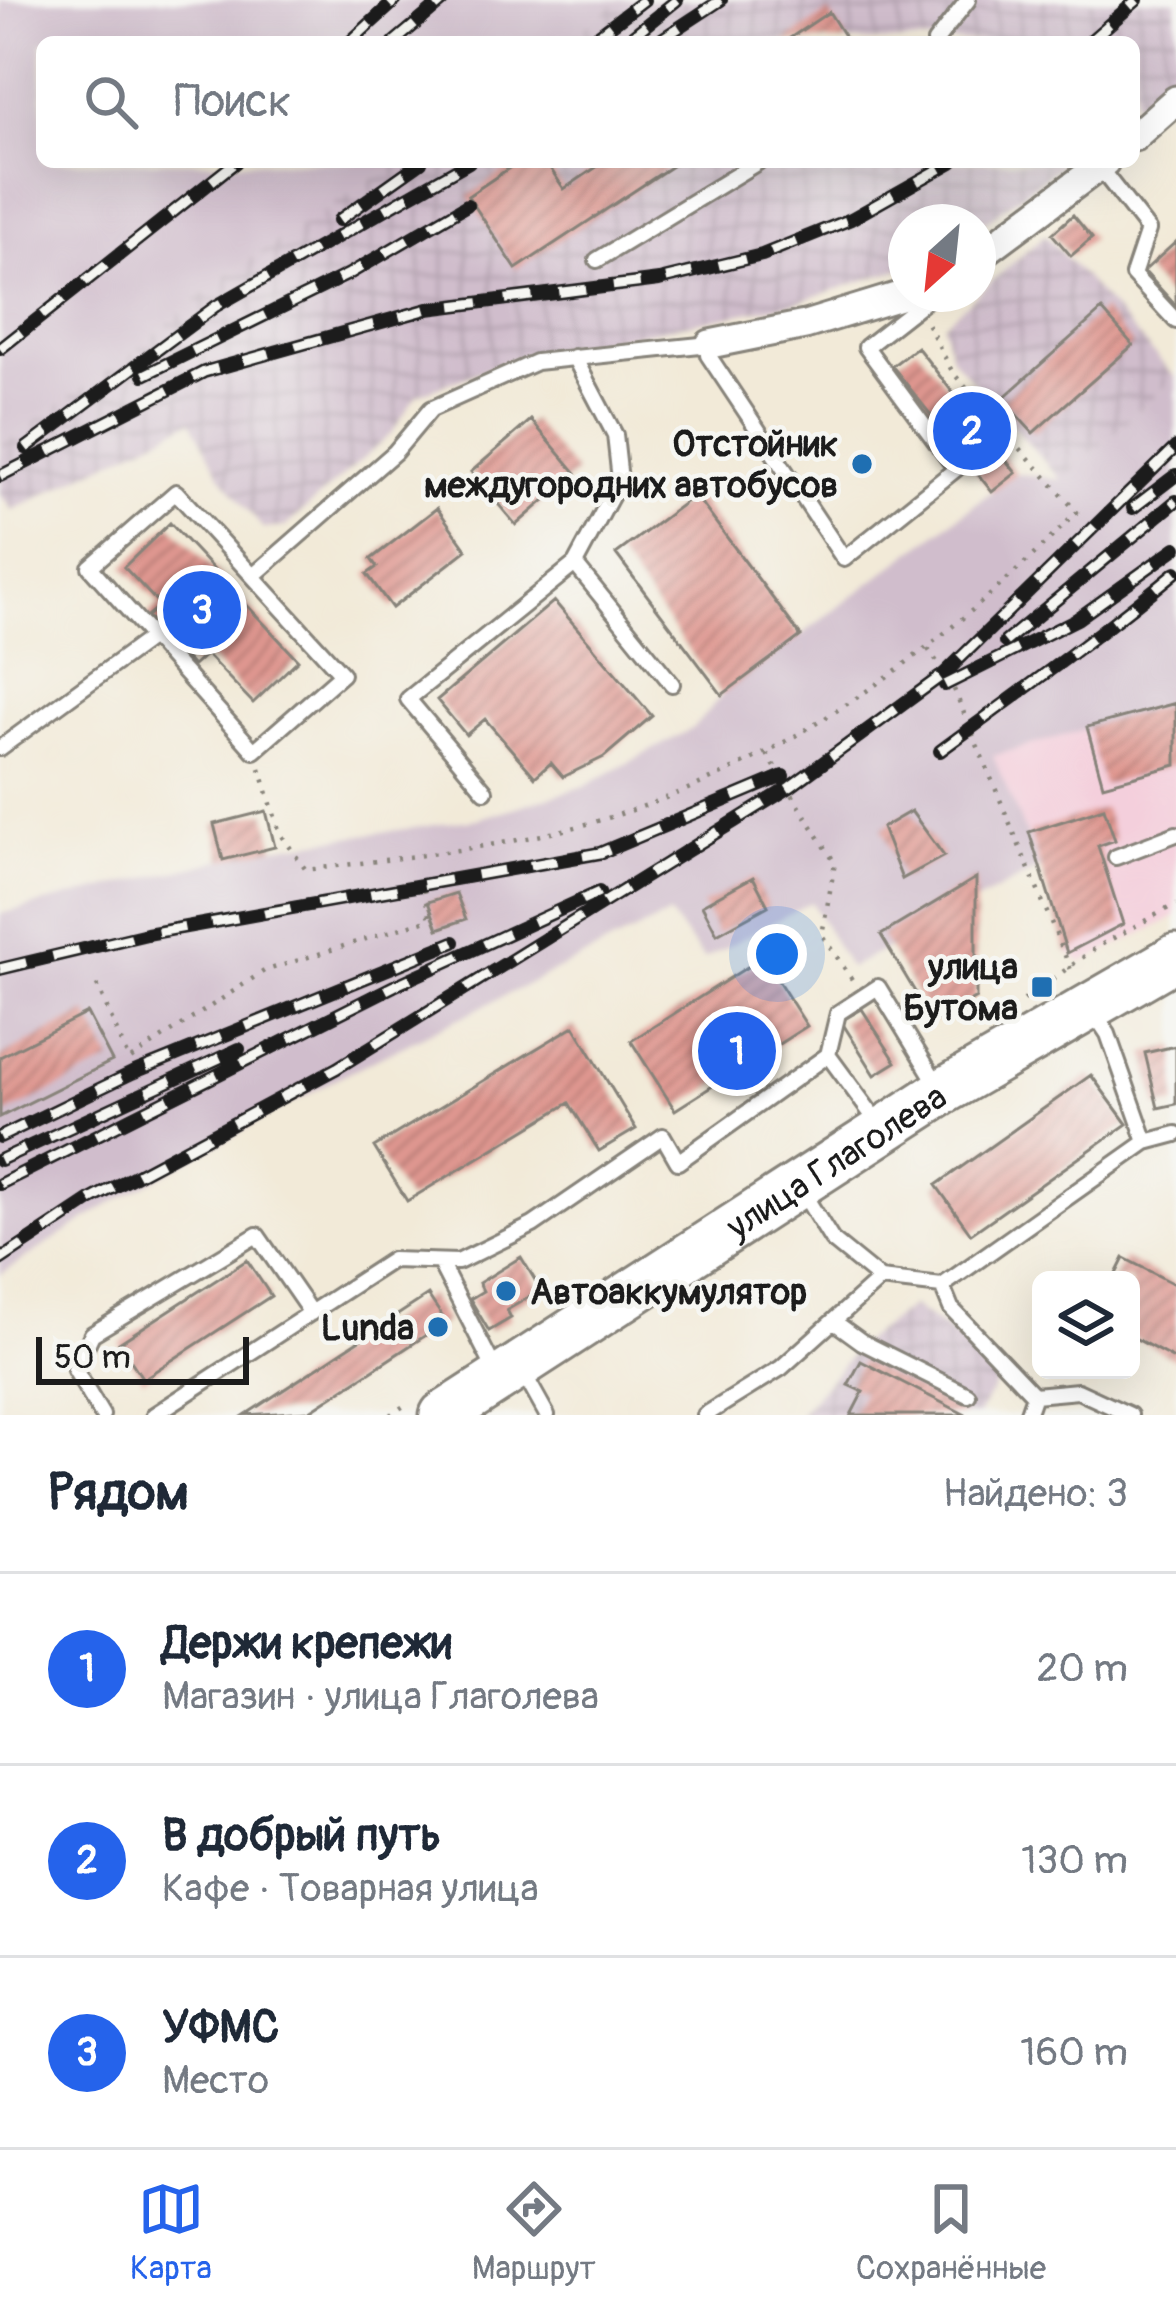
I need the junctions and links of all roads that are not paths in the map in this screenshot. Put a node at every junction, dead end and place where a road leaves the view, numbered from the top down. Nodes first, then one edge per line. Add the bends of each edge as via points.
1 (968, 0) edge
2 (939, 36) edge
3 (1176, 100) edge
4 (1140, 132) edge
5 (748, 168) edge
6 (1098, 168) edge
7 (1104, 168) edge
8 (996, 244) edge
9 (597, 260) dead end
10 (888, 307) edge
11 (902, 312) edge
12 (1176, 320) edge
13 (710, 344) junction
14 (574, 357) junction
15 (575, 564) junction
16 (253, 576) junction
17 (152, 637) junction
18 (672, 684) dead end
19 (0, 748) edge
20 (485, 791) dead end
21 (1176, 834) edge
22 (1116, 856) dead end
23 (1176, 957) edge
24 (1079, 987) junction
25 (828, 1055) junction
26 (942, 1092) junction
27 (884, 1132) junction
28 (1176, 1134) edge
29 (1146, 1142) junction
30 (798, 1183) junction
31 (441, 1265) junction
32 (880, 1279) junction
33 (942, 1286) junction
34 (311, 1313) junction
35 (833, 1321) junction
36 (509, 1371) junction
37 (968, 1395) dead end
38 (1034, 1395) junction
39 (102, 1415) edge
40 (154, 1415) edge
41 (443, 1415) edge
42 (547, 1415) edge
43 (705, 1415) edge
44 (1028, 1415) edge
45 (1130, 1415) edge

1 - 2 lane
3 - 4 street
5 - 9 lane
6 - 8 street
7 - 12 lane via 1148,230 1133,275
10 - 13 street
11 - 13 lane via 866,347 956,469 844,559 708,355
13 - 14 lane
14 - 15 lane via 615,435 620,481
14 - 16 lane via 536,362 431,410 395,452
15 - 18 lane
15 - 20 lane via 408,699
16 - 17 lane via 176,492 90,567
16 - 17 lane via 342,674 254,751
17 - 19 lane
21 - 22 lane
23 - 24 main road, улица Глаголева
24 - 26 main road, улица Глаголева
24 - 29 lane via 1108,1034
25 - 26 lane via 838,1013 878,987
25 - 27 lane
25 - 31 lane via 678,1162 663,1136 532,1225
26 - 27 main road, улица Глаголева
27 - 30 main road, улица Глаголева
28 - 29 lane
29 - 33 lane
30 - 32 lane via 832,1240
30 - 36 main road, улица Глаголева
31 - 34 lane via 392,1260
31 - 36 lane
32 - 33 lane
32 - 35 lane
33 - 38 lane via 951,1309
34 - 39 lane via 257,1234 92,1334 75,1370
34 - 40 lane
35 - 37 lane
35 - 43 lane via 781,1368
36 - 41 main road, улица Глаголева
36 - 42 lane
38 - 44 lane
38 - 45 lane via 1078,1391

